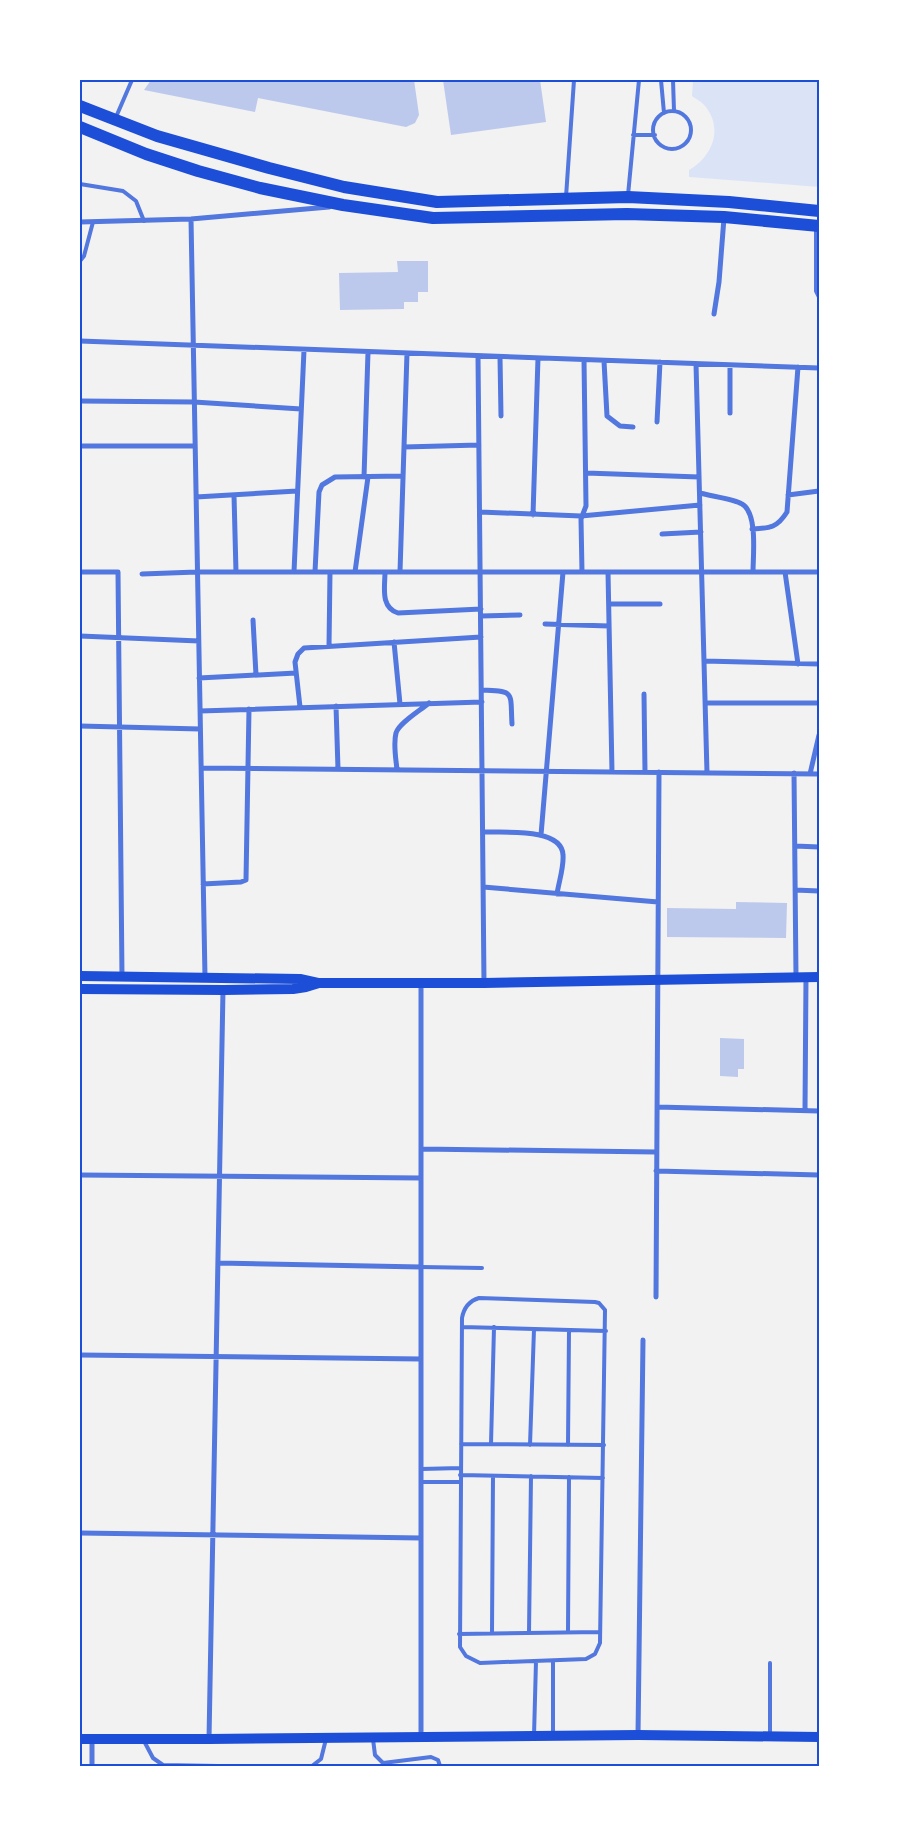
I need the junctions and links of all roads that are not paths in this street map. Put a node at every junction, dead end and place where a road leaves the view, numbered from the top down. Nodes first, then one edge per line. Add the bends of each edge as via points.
1 (132, 80) edge
2 (574, 80) edge
3 (639, 80) edge
4 (661, 80) edge
5 (673, 80) edge
6 (80, 106) edge
7 (674, 111) junction
8 (664, 113) junction
9 (114, 121) junction
10 (80, 127) edge
11 (632, 135) junction
12 (654, 135) junction
13 (80, 184) edge
14 (628, 198) junction
15 (566, 200) junction
16 (343, 205) junction
17 (819, 211) edge
18 (724, 217) junction
19 (191, 219) junction
20 (144, 220) junction
21 (80, 222) edge
22 (93, 222) junction
23 (817, 225) edge
24 (818, 249) edge
25 (80, 261) edge
26 (818, 272) edge
27 (819, 297) edge
28 (714, 314) dead end
29 (80, 341) edge
30 (193, 345) junction
31 (304, 350) junction
32 (368, 352) junction
33 (407, 353) junction
34 (478, 356) junction
35 (500, 357) junction
36 (538, 358) junction
37 (584, 360) junction
38 (604, 360) junction
39 (660, 362) junction
40 (696, 364) junction
41 (730, 366) junction
42 (798, 367) junction
43 (819, 368) edge
44 (80, 401) edge
45 (194, 402) junction
46 (301, 409) junction
47 (730, 413) dead end
48 (501, 416) dead end
49 (657, 422) dead end
50 (633, 427) dead end
51 (479, 445) junction
52 (80, 446) edge
53 (195, 446) junction
54 (404, 447) junction
55 (586, 473) junction
56 (403, 476) junction
57 (366, 477) junction
58 (699, 477) junction
59 (819, 491) edge
60 (297, 492) junction
61 (700, 494) junction
62 (234, 495) junction
63 (788, 495) junction
64 (196, 497) junction
65 (700, 505) junction
66 (480, 512) junction
67 (533, 515) junction
68 (581, 516) junction
69 (752, 529) junction
70 (701, 532) junction
71 (662, 534) dead end
72 (80, 572) edge
73 (198, 572) junction
74 (236, 572) junction
75 (294, 572) junction
76 (315, 572) junction
77 (330, 572) junction
78 (354, 572) junction
79 (385, 572) junction
80 (400, 572) junction
81 (480, 572) junction
82 (563, 572) junction
83 (582, 572) junction
84 (608, 572) junction
85 (702, 572) junction
86 (752, 572) junction
87 (784, 572) junction
88 (819, 572) edge
89 (142, 574) dead end
90 (609, 604) junction
91 (660, 604) dead end
92 (481, 612) junction
93 (520, 615) dead end
94 (253, 620) dead end
95 (545, 624) dead end
96 (559, 625) junction
97 (609, 626) junction
98 (80, 636) edge
99 (481, 637) junction
100 (118, 638) junction
101 (199, 642) junction
102 (394, 642) junction
103 (328, 646) junction
104 (704, 661) junction
105 (798, 664) junction
106 (819, 664) edge
107 (296, 673) junction
108 (256, 675) junction
109 (199, 678) junction
110 (482, 690) junction
111 (644, 694) dead end
112 (482, 702) junction
113 (429, 703) junction
114 (706, 703) junction
115 (819, 703) edge
116 (400, 704) junction
117 (336, 706) junction
118 (300, 708) junction
119 (249, 709) junction
120 (200, 711) junction
121 (512, 724) dead end
122 (80, 726) edge
123 (119, 726) junction
124 (200, 729) junction
125 (819, 735) edge
126 (201, 768) junction
127 (248, 768) junction
128 (338, 769) junction
129 (397, 770) junction
130 (482, 771) junction
131 (547, 771) junction
132 (612, 772) junction
133 (645, 772) junction
134 (659, 772) junction
135 (707, 773) junction
136 (794, 773) junction
137 (810, 774) junction
138 (819, 774) edge
139 (483, 832) junction
140 (541, 834) junction
141 (795, 846) junction
142 (819, 847) edge
143 (203, 884) junction
144 (483, 887) junction
145 (795, 890) junction
146 (819, 891) edge
147 (557, 894) junction
148 (658, 902) junction
149 (80, 976) edge
150 (122, 976) junction
151 (819, 977) edge
152 (205, 978) junction
153 (801, 978) junction
154 (657, 980) junction
155 (421, 983) junction
156 (484, 983) junction
157 (319, 984) junction
158 (80, 988) edge
159 (224, 990) junction
160 (657, 1107) junction
161 (805, 1111) junction
162 (819, 1111) edge
163 (421, 1149) junction
164 (656, 1152) junction
165 (656, 1171) junction
166 (80, 1175) edge
167 (220, 1176) junction
168 (819, 1176) edge
169 (421, 1178) junction
170 (218, 1263) junction
171 (421, 1267) junction
172 (482, 1268) dead end
173 (656, 1297) dead end
174 (462, 1327) junction
175 (494, 1328) junction
176 (534, 1329) junction
177 (569, 1330) junction
178 (606, 1331) junction
179 (643, 1340) dead end
180 (80, 1356) edge
181 (216, 1357) junction
182 (421, 1359) junction
183 (461, 1444) junction
184 (491, 1444) junction
185 (530, 1445) junction
186 (568, 1445) junction
187 (604, 1445) junction
188 (461, 1468) junction
189 (421, 1469) junction
190 (460, 1475) junction
191 (493, 1476) junction
192 (532, 1476) junction
193 (569, 1478) junction
194 (603, 1478) junction
195 (421, 1482) junction
196 (460, 1482) junction
197 (80, 1533) edge
198 (213, 1535) junction
199 (421, 1538) junction
200 (568, 1632) junction
201 (600, 1632) junction
202 (492, 1633) junction
203 (529, 1633) junction
204 (459, 1634) junction
205 (536, 1661) junction
206 (553, 1661) junction
207 (770, 1663) dead end
208 (638, 1735) junction
209 (373, 1737) junction
210 (421, 1737) junction
211 (534, 1737) junction
212 (553, 1737) junction
213 (819, 1737) edge
214 (80, 1738) edge
215 (327, 1738) junction
216 (770, 1738) junction
217 (92, 1739) junction
218 (143, 1739) junction
219 (208, 1739) junction
220 (92, 1766) edge
221 (218, 1766) edge
222 (312, 1766) edge
223 (440, 1766) edge

1 - 9 lane
2 - 15 lane
3 - 11 lane
4 - 8 lane
5 - 7 lane
6 - 9 main road
7 - 8 lane
7 - 12 lane via 681,113 690,124 691,132 684,144 678,148 664,146
8 - 12 lane via 656,120
9 - 15 main road via 202,149 344,187 437,202
10 - 16 main road via 198,171
11 - 12 lane
11 - 14 lane
13 - 20 lane via 123,191 136,201
14 - 15 main road
14 - 17 main road via 729,202
16 - 18 main road via 433,218 627,214
16 - 19 street
18 - 23 main road
18 - 28 street
19 - 20 street
19 - 30 street
20 - 22 street
21 - 22 street
22 - 25 lane
23 - 24 lane
24 - 26 lane
26 - 27 lane via 816,291
29 - 30 street
30 - 31 street
30 - 45 street
31 - 32 street
31 - 46 street
32 - 33 street
32 - 57 street
33 - 34 street
33 - 54 street
34 - 35 street
34 - 51 street
35 - 36 street
35 - 48 street
36 - 37 street
36 - 67 street
37 - 38 street
37 - 55 street
38 - 39 street
38 - 50 street via 607,416 620,426
39 - 40 street
39 - 49 street
40 - 41 street
40 - 58 street
41 - 42 street
41 - 47 street
42 - 43 street
42 - 63 street
44 - 45 street
45 - 46 street
45 - 53 street
46 - 60 street
51 - 54 street
51 - 66 street
52 - 53 street
53 - 64 street
54 - 56 street
55 - 58 street
55 - 68 street via 586,506
56 - 57 street
56 - 80 street
57 - 76 street via 335,477 322,485
57 - 78 street
58 - 61 street
59 - 63 street
60 - 62 street
60 - 75 street
61 - 65 street
61 - 69 street via 742,504 749,512
62 - 64 street
62 - 74 street
63 - 69 street via 787,512 781,522 771,528
64 - 73 street
65 - 68 street
65 - 70 street
66 - 67 street
66 - 81 street
67 - 68 street
68 - 83 street
69 - 86 street
70 - 71 street
70 - 85 street
72 - 100 street via 118,572
73 - 74 street
73 - 89 street
73 - 101 street
74 - 75 street
75 - 76 street
76 - 77 street
77 - 78 street
77 - 103 street
78 - 79 street
79 - 80 street
79 - 92 street via 385,602 392,611
80 - 81 street
81 - 82 street
81 - 92 street
82 - 83 street
82 - 96 street
83 - 84 street
84 - 85 street
84 - 90 street
85 - 86 street
85 - 104 street
86 - 87 street
87 - 88 street
87 - 105 street
90 - 91 street
90 - 97 street
92 - 93 street
92 - 99 street
94 - 108 street
95 - 96 street
96 - 97 street
96 - 131 street
97 - 132 street
98 - 100 street
99 - 102 street
99 - 110 street
100 - 101 street
100 - 123 street
101 - 109 street
102 - 103 street
102 - 116 street
103 - 107 street via 304,648 295,662
104 - 105 street
104 - 114 street
105 - 106 street
107 - 108 street
107 - 118 street
108 - 109 street
109 - 120 street
110 - 112 street
110 - 121 street via 507,693
111 - 133 street
112 - 113 street
112 - 130 street
113 - 116 street
113 - 129 street via 396,732
114 - 115 street
114 - 135 street
116 - 117 street
117 - 118 street
117 - 128 street
118 - 119 street
119 - 120 street
119 - 127 street
120 - 124 street
122 - 123 street
123 - 124 street
123 - 150 street
124 - 126 street
125 - 137 street
126 - 127 street
126 - 143 street
127 - 128 street
127 - 143 street via 246,880
128 - 129 street
129 - 130 street
130 - 131 street
130 - 139 street
131 - 132 street
131 - 140 street
132 - 133 street
133 - 134 street
134 - 135 street
134 - 148 street
135 - 136 street
136 - 137 street
136 - 141 street
137 - 138 street
139 - 140 street
139 - 144 street
140 - 147 street via 551,837 564,853
141 - 142 street
141 - 145 street
143 - 152 street
144 - 147 street
144 - 156 street
145 - 146 street
145 - 153 street
147 - 148 street
148 - 154 street
149 - 150 main road
150 - 152 main road
151 - 153 main road
152 - 157 main road via 300,979
153 - 154 main road
153 - 161 street
154 - 156 main road
154 - 160 street
155 - 156 main road
155 - 157 main road
155 - 163 street
157 - 159 main road via 300,988
158 - 159 main road
159 - 167 street
160 - 161 street
160 - 164 street
161 - 162 street
163 - 164 street
163 - 169 street
164 - 165 street
165 - 168 street
165 - 173 street
166 - 167 street
167 - 169 street
167 - 170 street
169 - 171 street
170 - 171 street
170 - 181 street
171 - 172 lane
171 - 182 street
174 - 175 lane
174 - 178 lane via 463,1312 470,1302 488,1298 595,1302 605,1310
174 - 183 lane
175 - 176 lane
175 - 184 lane
176 - 177 lane
176 - 185 lane
177 - 178 lane
177 - 186 lane
178 - 187 lane
179 - 208 street
180 - 181 street
181 - 182 street
181 - 198 street
182 - 189 street
183 - 184 lane
183 - 188 lane
184 - 185 lane
185 - 186 lane
186 - 187 lane
187 - 194 lane
188 - 189 lane
188 - 190 lane
189 - 195 street
190 - 191 lane
190 - 196 lane
191 - 192 lane
191 - 202 lane
192 - 193 lane
192 - 203 lane
193 - 194 lane
193 - 200 lane
194 - 201 lane
195 - 196 lane
195 - 199 street
196 - 204 lane
197 - 198 street
198 - 199 street
198 - 219 street
199 - 210 street
200 - 201 lane
200 - 203 lane
201 - 206 lane via 598,1649 590,1657
202 - 203 lane
202 - 204 lane
204 - 205 lane via 462,1652 475,1662
205 - 206 lane
205 - 211 lane
206 - 212 lane
207 - 216 lane
208 - 212 main road
208 - 216 main road
209 - 210 main road
209 - 215 main road
209 - 223 lane via 375,1755 383,1763 431,1757 438,1760
210 - 211 main road
211 - 212 main road
213 - 216 main road
214 - 217 main road
215 - 219 main road
215 - 222 lane via 321,1759
217 - 218 main road
217 - 220 street
218 - 219 main road
218 - 221 lane via 153,1758 163,1764

